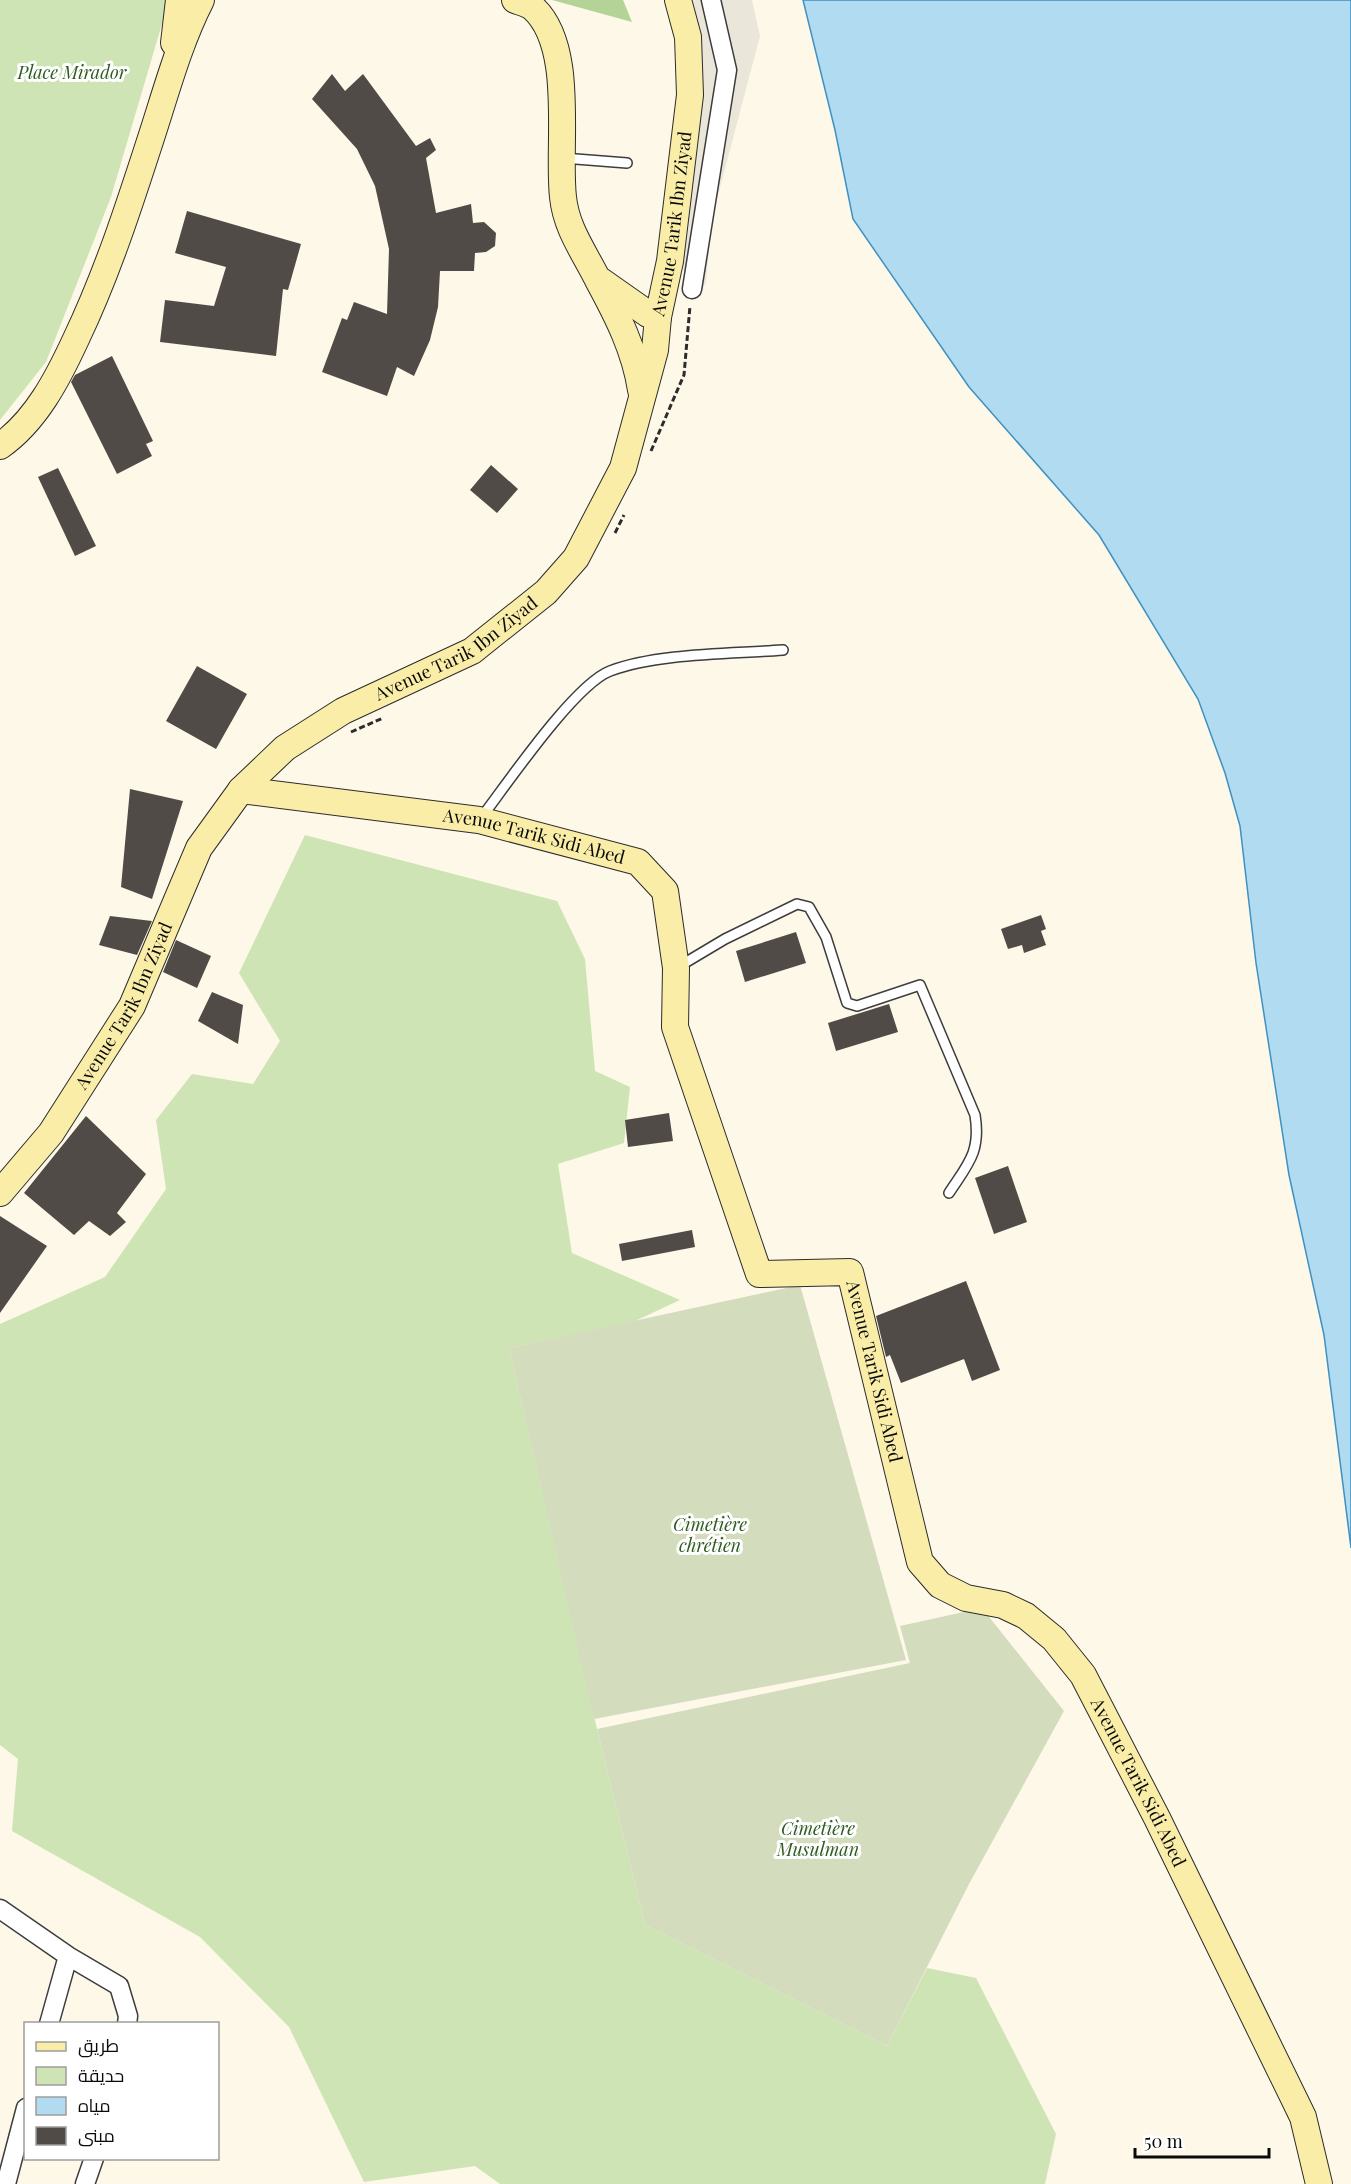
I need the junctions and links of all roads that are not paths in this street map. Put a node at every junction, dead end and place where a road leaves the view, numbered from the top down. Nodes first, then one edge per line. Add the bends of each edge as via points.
1 (179, 0) edge
2 (201, 0) edge
3 (515, 0) edge
4 (678, 0) edge
5 (711, 0) edge
6 (171, 76) junction
7 (563, 158) junction
8 (627, 163) dead end
9 (670, 261) junction
10 (598, 279) junction
11 (692, 289) dead end
12 (630, 301) junction
13 (658, 317) junction
14 (625, 333) junction
15 (655, 350) junction
16 (642, 395) junction
17 (0, 446) edge
18 (783, 650) dead end
19 (241, 790) junction
20 (479, 820) junction
21 (676, 968) junction
22 (0, 1193) edge
23 (949, 1193) dead end
24 (0, 1909) edge
25 (68, 1956) junction
26 (50, 2022) edge
27 (127, 2022) edge
28 (24, 2116) edge
29 (93, 2160) edge
30 (6, 2184) edge
31 (85, 2184) edge
32 (1319, 2184) edge

1 - 6 street
2 - 6 street
3 - 7 street via 531,6 550,33 560,78
4 - 9 street, Avenue Tarik Ibn Ziyad via 688,37 690,95
5 - 11 street via 727,70
6 - 17 street via 99,291 42,403
7 - 8 lane
7 - 10 street via 562,196 568,225
9 - 12 street
9 - 13 street, Avenue Tarik Ibn Ziyad
10 - 12 street
10 - 14 street
12 - 13 street
13 - 15 street, Avenue Tarik Ibn Ziyad
14 - 15 street
14 - 16 street via 638,366
15 - 16 street, Avenue Tarik Ibn Ziyad
16 - 19 street, Avenue Tarik Ibn Ziyad via 623,468 576,558 546,592 472,651 343,711 285,748
18 - 20 lane via 650,661 608,671 575,697
19 - 20 street, Avenue Tarik Sidi Abed
19 - 22 street, Avenue Tarik Ibn Ziyad via 199,848 132,1006 51,1133
20 - 21 street, Avenue Tarik Sidi Abed via 638,862 665,891
21 - 23 lane via 797,904 809,907 826,937 847,1003 857,1006 920,985 975,1115 978,1136 971,1159
21 - 32 street, Avenue Tarik Sidi Abed via 675,1028 759,1274 850,1272 921,1562 940,1585 966,1598 1003,1605 1026,1616 1054,1639 1083,1675 1303,2117
24 - 25 street
25 - 26 street
25 - 27 street via 119,1986
28 - 30 street
29 - 31 street

